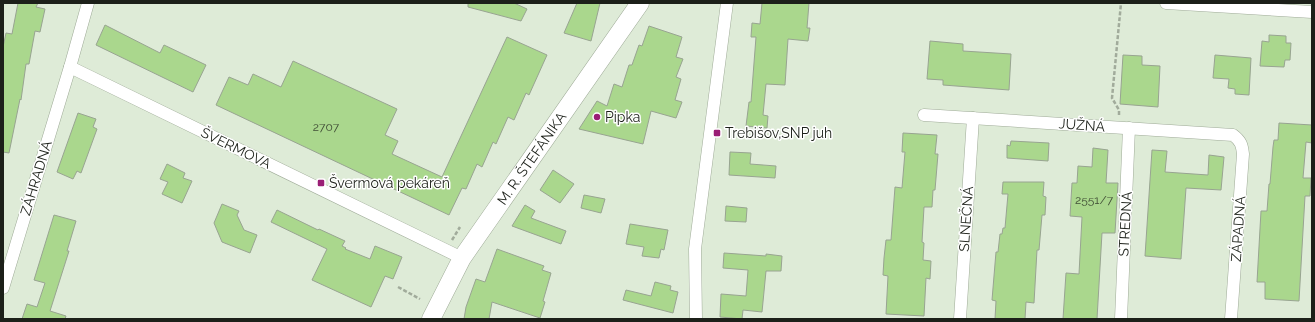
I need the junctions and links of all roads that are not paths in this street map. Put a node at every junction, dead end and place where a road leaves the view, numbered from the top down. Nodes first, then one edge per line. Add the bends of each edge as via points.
1 (88, 3) edge
2 (640, 3) edge
3 (727, 3) edge
4 (1166, 3) edge
5 (1312, 12) edge
6 (70, 68) junction
7 (924, 115) dead end
8 (973, 118) junction
9 (1124, 128) junction
10 (1239, 139) joint
11 (462, 258) junction
12 (3, 288) edge
13 (431, 319) edge
14 (696, 319) edge
15 (960, 319) edge
16 (1120, 319) edge
17 (1231, 319) edge

1 - 6 street
2 - 11 street, M. R. ŠTEFÁNIKA
3 - 14 street via 696,249
4 - 5 street
6 - 11 street, ŠVERMOVA
6 - 12 street, ZÁHRADNÁ
7 - 8 street, JUŽNÁ
8 - 9 street, JUŽNÁ
8 - 15 street, SLNEČNÁ
9 - 10 street, JUŽNÁ via 1225,134
9 - 16 street, STREDNÁ
10 - 17 street, ZÁPADNÁ via 1243,154
11 - 13 street, M. R. ŠTEFÁNIKA

